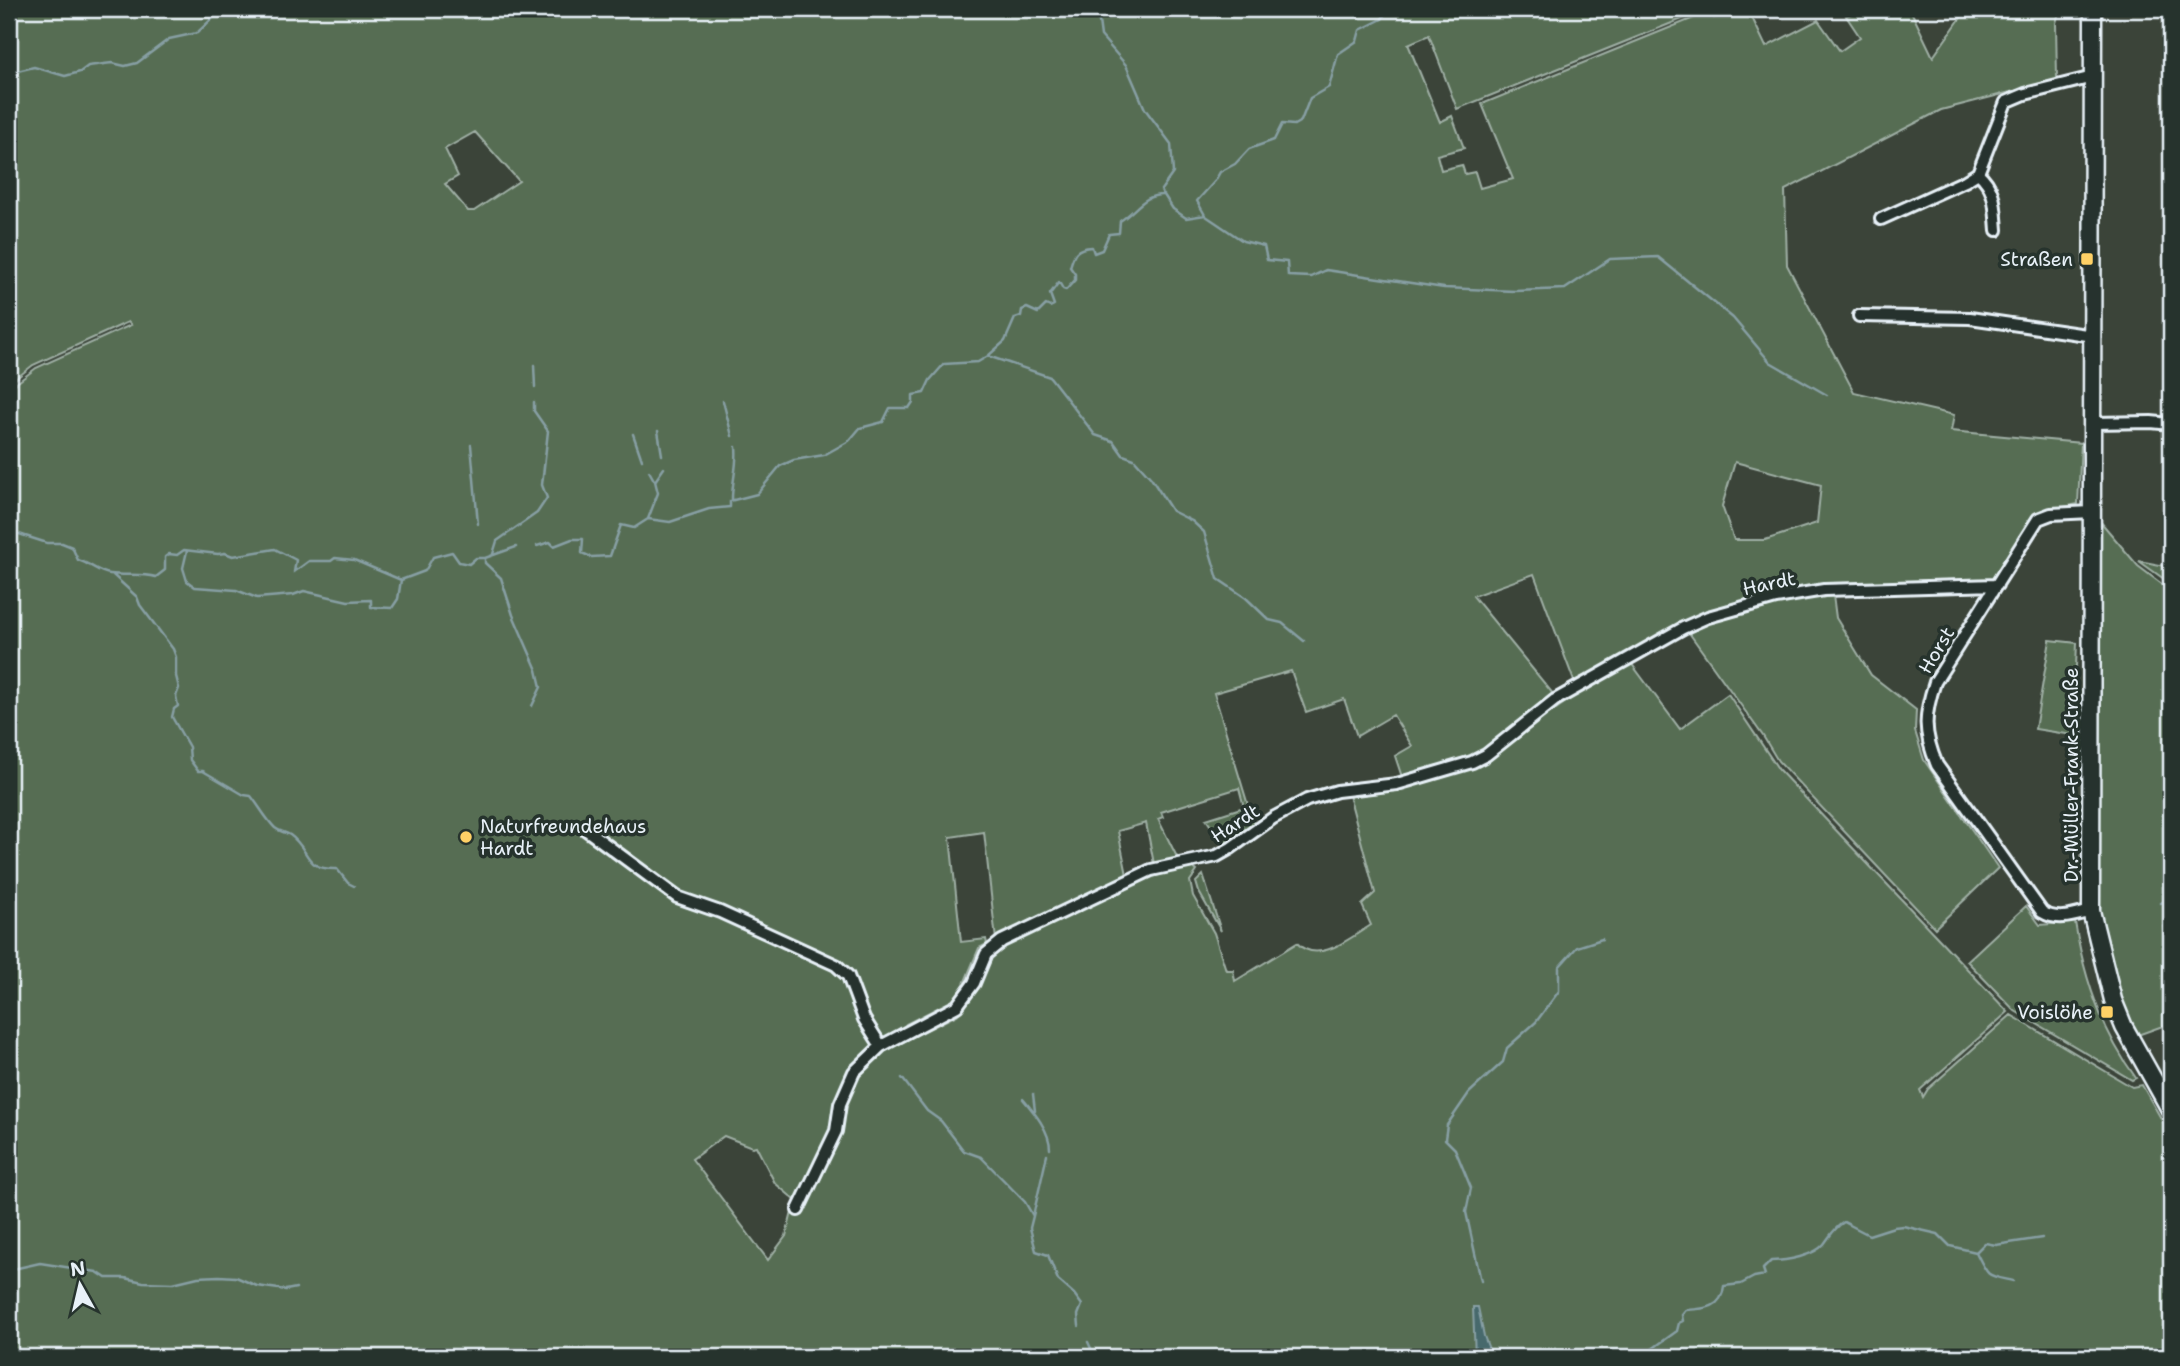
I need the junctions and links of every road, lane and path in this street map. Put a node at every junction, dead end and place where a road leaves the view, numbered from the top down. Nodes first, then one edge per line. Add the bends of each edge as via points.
1 (2093, 9) edge
2 (2093, 77) junction
3 (1978, 173) junction
4 (1881, 219) dead end
5 (1997, 230) dead end
6 (1859, 316) dead end
7 (2093, 336) junction
8 (2093, 423) junction
9 (2171, 424) edge
10 (2092, 512) junction
11 (1997, 585) junction
12 (586, 830) dead end
13 (2091, 911) junction
14 (881, 1046) junction
15 (2164, 1083) edge
16 (2171, 1111) edge
17 (797, 1210) dead end

1 - 2 main road
2 - 3 street via 2006,102
2 - 7 main road
3 - 4 street
3 - 5 street via 1994,195
6 - 7 street via 1970,318
7 - 8 main road
8 - 9 street
8 - 10 main road, Dr.-Müller-Frank-Straße
10 - 11 street, Horst via 2038,519
10 - 13 main road, Dr.-Müller-Frank-Straße
11 - 13 street, Horst via 1935,682 1928,704 1928,743 1937,765 2042,912 2060,917
11 - 14 street, Hardt via 1824,590 1708,617 1555,700 1472,762 1397,784 1316,797 1273,818 1216,856 1152,870 1002,941 986,954 974,983 957,1006
12 - 14 street via 677,897 836,965 848,976 864,1019
13 - 15 main road, Dr.-Müller-Frank-Straße via 2124,1027
14 - 17 street, Hardt via 854,1072 840,1104 836,1131
15 - 16 main road, Dr.-Müller-Frank-Straße

